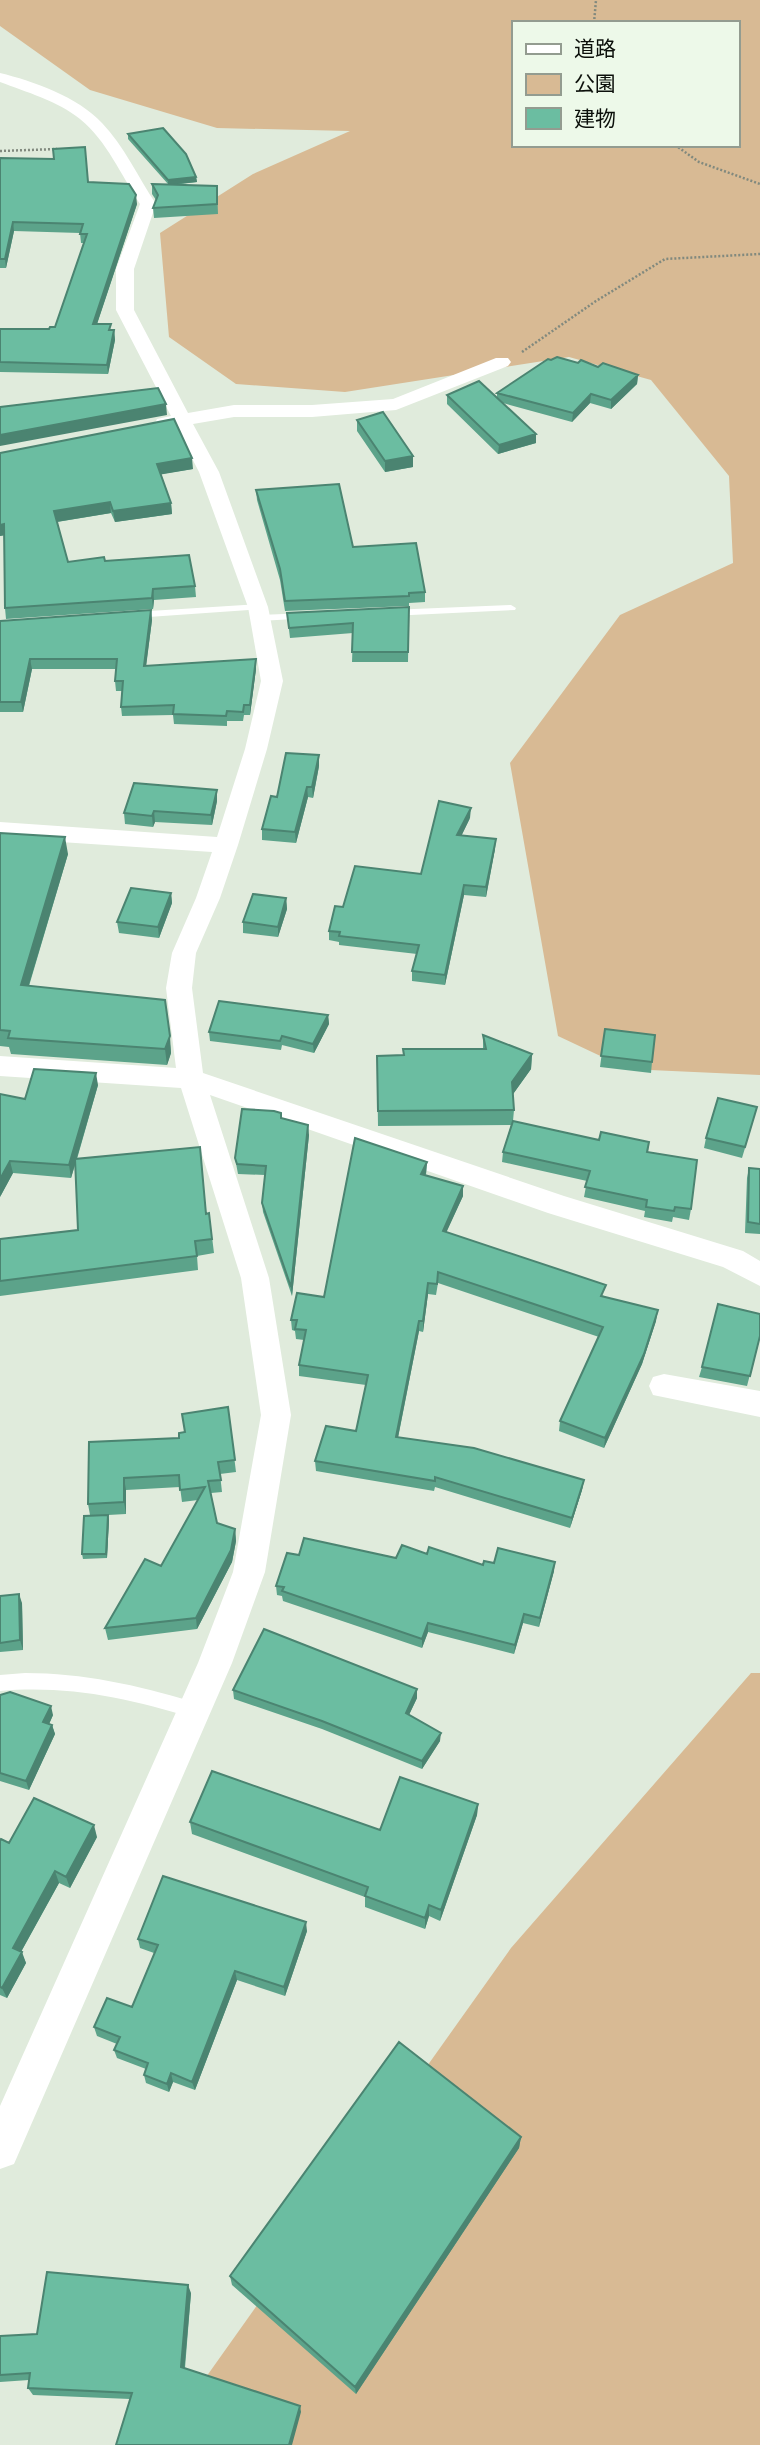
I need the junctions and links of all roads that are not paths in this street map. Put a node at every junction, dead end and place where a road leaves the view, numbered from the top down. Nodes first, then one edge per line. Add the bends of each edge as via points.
1 (0, 77) edge
2 (502, 362) road end
3 (182, 420) junction
4 (144, 428) edge
5 (511, 608) dead end
6 (259, 613) junction
7 (372, 614) edge
8 (118, 616) edge
9 (316, 616) edge
10 (0, 830) edge
11 (226, 845) junction
12 (0, 1066) edge
13 (191, 1079) junction
14 (760, 1275) edge
15 (664, 1386) dead end
16 (760, 1404) edge
17 (0, 1683) edge
18 (193, 1710) junction
19 (0, 2150) edge

1 - 3 street via 84,114 114,148 148,205 125,269 125,310
2 - 3 street via 396,404 234,411
3 - 4 street
3 - 6 street via 209,472
5 - 7 lane
6 - 8 lane
6 - 9 lane
6 - 11 street via 272,681
10 - 11 street
11 - 13 street via 184,953 179,988
12 - 13 street
13 - 14 street via 558,1205 733,1259
13 - 18 street via 255,1278 276,1415 249,1572
15 - 16 street
17 - 18 lane via 34,1679 116,1688
18 - 19 street

